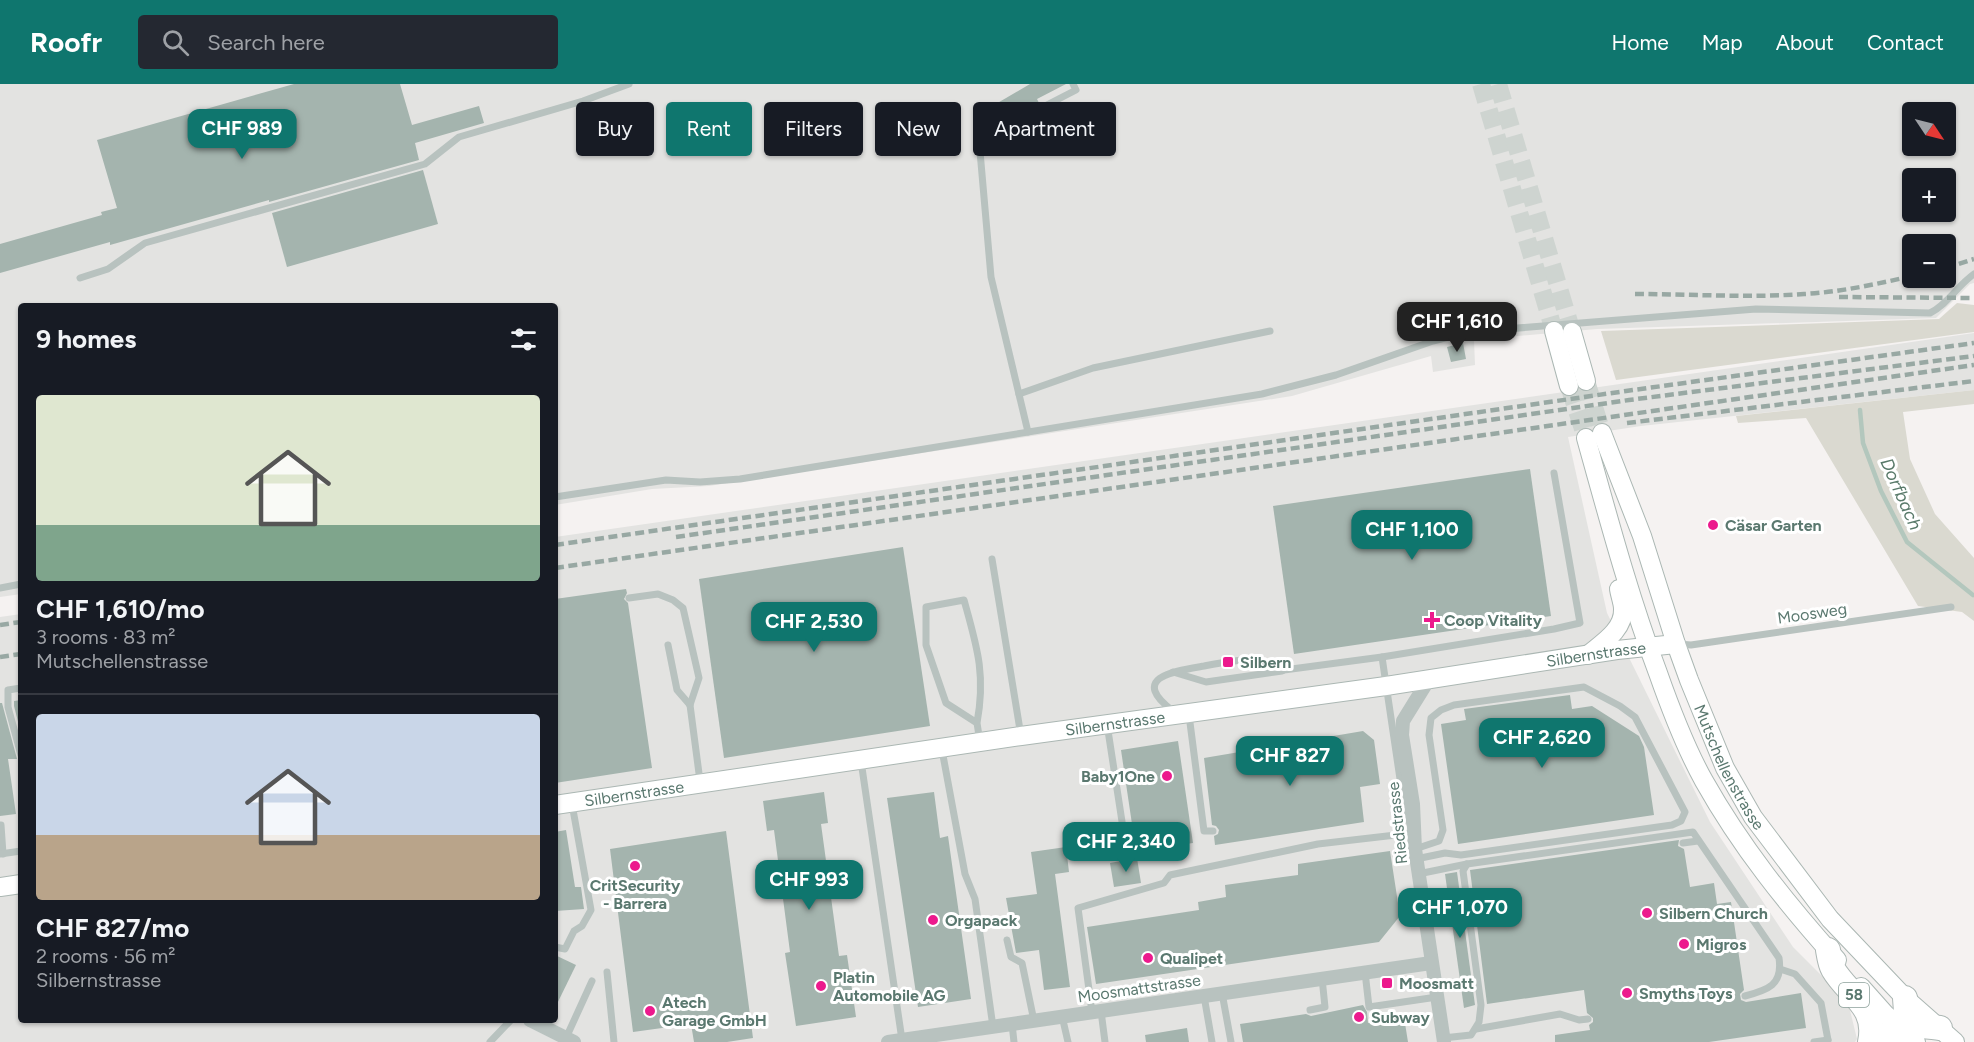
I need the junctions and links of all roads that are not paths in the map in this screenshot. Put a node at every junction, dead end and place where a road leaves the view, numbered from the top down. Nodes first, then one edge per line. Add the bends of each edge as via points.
1 (629, 84) edge
2 (1073, 84) edge
3 (1974, 274) edge
4 (80, 278) dead end
5 (1270, 331) dead end
6 (1554, 331) tunnel mouth
7 (1572, 332) tunnel mouth
8 (1019, 394) junction
9 (1028, 432) junction
10 (1554, 473) dead end
11 (558, 497) edge
12 (992, 559) dead end
13 (1623, 570) junction
14 (18, 585) edge
15 (0, 588) edge
16 (629, 598) dead end
17 (1951, 607) dead end
18 (1676, 644) junction
19 (668, 645) dead end
20 (1649, 648) junction
21 (1587, 655) junction
22 (1382, 657) junction
23 (1284, 670) junction
24 (1170, 671) junction
25 (1429, 679) junction
26 (1386, 686) junction
27 (18, 688) edge
28 (690, 705) junction
29 (1183, 714) junction
30 (976, 723) junction
31 (1107, 724) junction
32 (1021, 736) junction
33 (980, 742) junction
34 (18, 743) edge
35 (942, 748) junction
36 (861, 761) junction
37 (701, 784) junction
38 (563, 803) edge
39 (1, 825) edge
40 (1213, 831) dead end
41 (1413, 833) junction
42 (1698, 841) junction
43 (1683, 843) dead end
44 (18, 851) edge
45 (1, 854) edge
46 (1127, 854) dead end
47 (1416, 854) junction
48 (1467, 864) junction
49 (1418, 874) junction
50 (18, 884) edge
51 (0, 887) edge
52 (1007, 940) dead end
53 (558, 948) edge
54 (1828, 950) junction
55 (1431, 963) junction
56 (1780, 969) junction
57 (607, 972) dead end
58 (1365, 972) junction
59 (1322, 978) junction
60 (592, 981) dead end
61 (1222, 993) junction
62 (1204, 996) junction
63 (1745, 996) dead end
64 (1437, 997) junction
65 (1905, 998) junction
66 (1474, 1006) dead end
67 (1097, 1011) junction
68 (1310, 1011) dead end
69 (1062, 1016) junction
70 (1588, 1019) dead end
71 (1034, 1020) junction
72 (508, 1023) edge
73 (536, 1023) edge
74 (1012, 1024) junction
75 (1478, 1026) junction
76 (993, 1027) junction
77 (1906, 1034) edge
78 (1948, 1035) edge
79 (929, 1039) edge
80 (570, 1040) edge
81 (902, 1040) junction
82 (1444, 1040) edge
83 (1827, 1041) edge
84 (491, 1042) edge
85 (614, 1042) edge
86 (888, 1042) edge
87 (1014, 1042) edge
88 (1068, 1042) edge
89 (1105, 1042) edge
90 (1212, 1042) edge
91 (1231, 1042) edge
92 (1814, 1042) edge
93 (1870, 1042) edge
94 (1879, 1042) edge

1 - 4 lane via 459,137 425,164 145,243 108,269
2 - 8 lane via 1076,90 979,140 990,277
3 - 9 lane via 1930,313 1756,309 1468,333 1262,394
5 - 8 lane via 1093,368
6 - 7 main road via 1578,384
8 - 9 lane
9 - 11 lane via 740,478 666,480
10 - 22 lane via 1580,622
12 - 32 lane
13 - 18 main road, Mutschellenstrasse via 1594,436 1642,536
13 - 20 main road, Mutschellenstrasse
13 - 21 main road via 1620,623 1612,635
14 - 15 lane
16 - 28 lane via 658,594 683,608 699,678
17 - 18 lane, Moosweg
18 - 20 main road, Silbernstrasse
18 - 65 main road, Mutschellenstrasse via 1725,768 1753,817 1830,919
19 - 28 lane via 676,690
20 - 21 main road, Silbernstrasse
20 - 54 main road, Mutschellenstrasse via 1677,724 1732,829
21 - 25 main road, Silbernstrasse
22 - 23 lane
22 - 26 lane
23 - 24 lane via 1206,682
23 - 24 lane via 1250,659
24 - 29 lane via 1158,680 1156,691 1159,699
25 - 26 main road, Silbernstrasse
25 - 41 street, Riedstrasse via 1402,721
26 - 29 main road, Silbernstrasse
26 - 41 lane via 1404,806
27 - 34 lane via 9,690 9,707
28 - 37 lane
29 - 31 main road, Silbernstrasse
29 - 40 lane via 1204,831
30 - 30 lane via 946,703 926,645 926,607 964,600 979,655 981,696
30 - 33 lane
31 - 32 main road, Silbernstrasse
31 - 46 lane
32 - 33 main road, Silbernstrasse
33 - 35 main road, Silbernstrasse
35 - 36 main road, Silbernstrasse
35 - 76 lane via 965,874 975,899
36 - 37 main road, Silbernstrasse
36 - 81 lane
37 - 38 main road, Silbernstrasse
38 - 53 lane via 591,909 565,949
39 - 45 lane
41 - 47 street, Riedstrasse
41 - 67 lane via 1318,844 1170,875 1164,883 1078,908
42 - 43 lane
42 - 48 lane via 1693,832 1686,832
42 - 56 lane via 1772,946
44 - 45 lane
47 - 47 lane via 1461,855 1672,825 1681,821 1685,812 1635,717 1584,687 1454,705 1431,718 1429,735 1443,831 1439,841
47 - 49 street, Riedstrasse
48 - 49 lane
48 - 75 lane via 1462,871 1481,1005
49 - 55 street, Riedstrasse
50 - 51 main road
52 - 71 lane via 1011,957 1022,963
54 - 77 main road, Mutschellenstrasse
54 - 93 highway, 58 via 1832,968 1869,1014
55 - 58 street, Moosmattstrasse
55 - 64 street, Riedstrasse
56 - 63 lane via 1777,980 1767,990
56 - 83 lane via 1795,974 1821,1003
57 - 85 lane
58 - 59 street, Moosmattstrasse
58 - 64 lane via 1370,1007
59 - 61 street, Moosmattstrasse
59 - 68 lane via 1325,1007
60 - 80 lane
61 - 62 street, Moosmattstrasse
61 - 91 lane
62 - 67 street, Moosmattstrasse
62 - 90 lane
64 - 82 street, Riedstrasse
65 - 77 highway
65 - 78 main road, Mutschellenstrasse
66 - 75 lane
67 - 69 street, Moosmattstrasse
67 - 89 lane
69 - 71 street, Moosmattstrasse
69 - 88 lane
70 - 75 lane via 1560,1014
71 - 74 street, Moosmattstrasse
72 - 84 lane
73 - 80 street
74 - 76 street, Moosmattstrasse
74 - 87 lane
75 - 82 lane via 1471,1035
76 - 79 street, Moosmattstrasse
77 - 78 highway
77 - 94 highway via 1888,1033
79 - 81 street, Moosmattstrasse
81 - 86 street, Moosmattstrasse
83 - 92 lane

